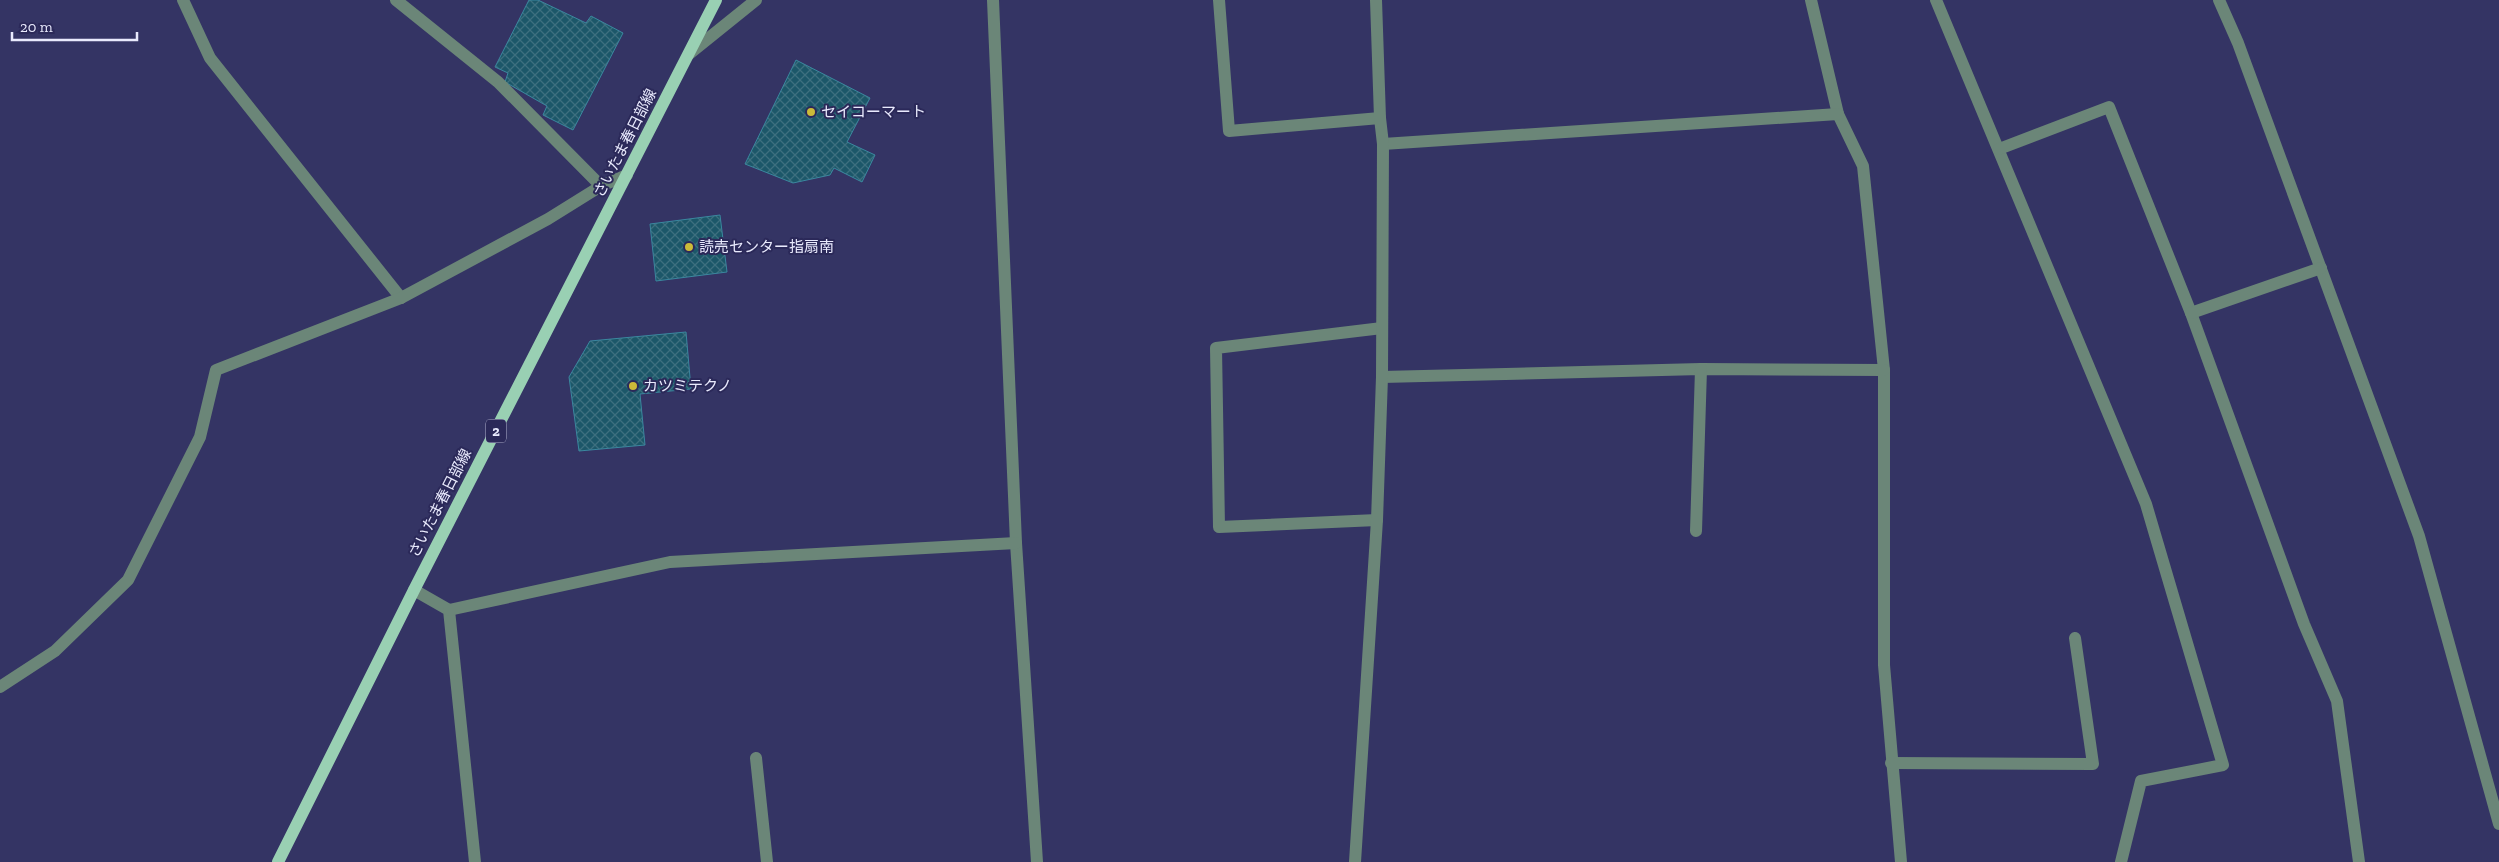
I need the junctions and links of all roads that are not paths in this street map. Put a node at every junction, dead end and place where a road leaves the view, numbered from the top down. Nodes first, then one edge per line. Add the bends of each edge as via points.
1 (183, 0) edge
2 (396, 0) edge
3 (716, 0) edge
4 (756, 0) edge
5 (992, 0) edge
6 (1219, 0) edge
7 (1376, 0) edge
8 (1811, 0) edge
9 (1936, 0) edge
10 (2219, 0) edge
11 (689, 54) junction
12 (1838, 114) junction
13 (1380, 118) junction
14 (1383, 144) junction
15 (1999, 149) junction
16 (628, 175) junction
17 (601, 186) junction
18 (2321, 268) junction
19 (401, 298) junction
20 (2191, 313) junction
21 (1382, 328) junction
22 (1701, 369) junction
23 (1884, 370) junction
24 (1382, 377) junction
25 (1377, 520) junction
26 (1696, 531) dead end
27 (1016, 543) junction
28 (414, 590) junction
29 (449, 610) junction
30 (2075, 638) dead end
31 (0, 687) edge
32 (756, 758) dead end
33 (1891, 763) junction
34 (2499, 824) edge
35 (278, 862) edge
36 (475, 862) edge
37 (767, 862) edge
38 (1037, 862) edge
39 (1355, 862) edge
40 (1901, 862) edge
41 (2121, 862) edge
42 (2358, 862) edge

1 - 19 street via 210,58
2 - 17 street via 498,82
3 - 11 main road, さいたま春日部線 / 2
4 - 11 street
5 - 27 street
6 - 13 street via 1229,131
7 - 13 street
8 - 12 street
9 - 15 street
10 - 18 street
11 - 16 main road, さいたま春日部線 / 2
12 - 14 street
12 - 23 street via 1863,166
13 - 14 street
14 - 21 street
15 - 20 street via 2109,107
15 - 41 street via 2146,504 2223,766 2141,781
16 - 17 street
16 - 28 main road, さいたま春日部線 / 2
17 - 19 street via 548,219
18 - 20 street
18 - 34 street via 2419,536
19 - 31 street via 216,370 200,437 128,580 55,651
20 - 42 street via 2304,624 2337,701
21 - 24 street
21 - 25 street via 1216,348 1220,527
22 - 23 street
22 - 24 street
22 - 26 street
23 - 33 street via 1884,665
24 - 25 street
25 - 39 street
27 - 29 street via 670,562
27 - 38 street
28 - 29 street
28 - 35 main road, さいたま春日部線 / 2
29 - 36 street
30 - 33 street via 2093,764
32 - 37 street
33 - 40 street

